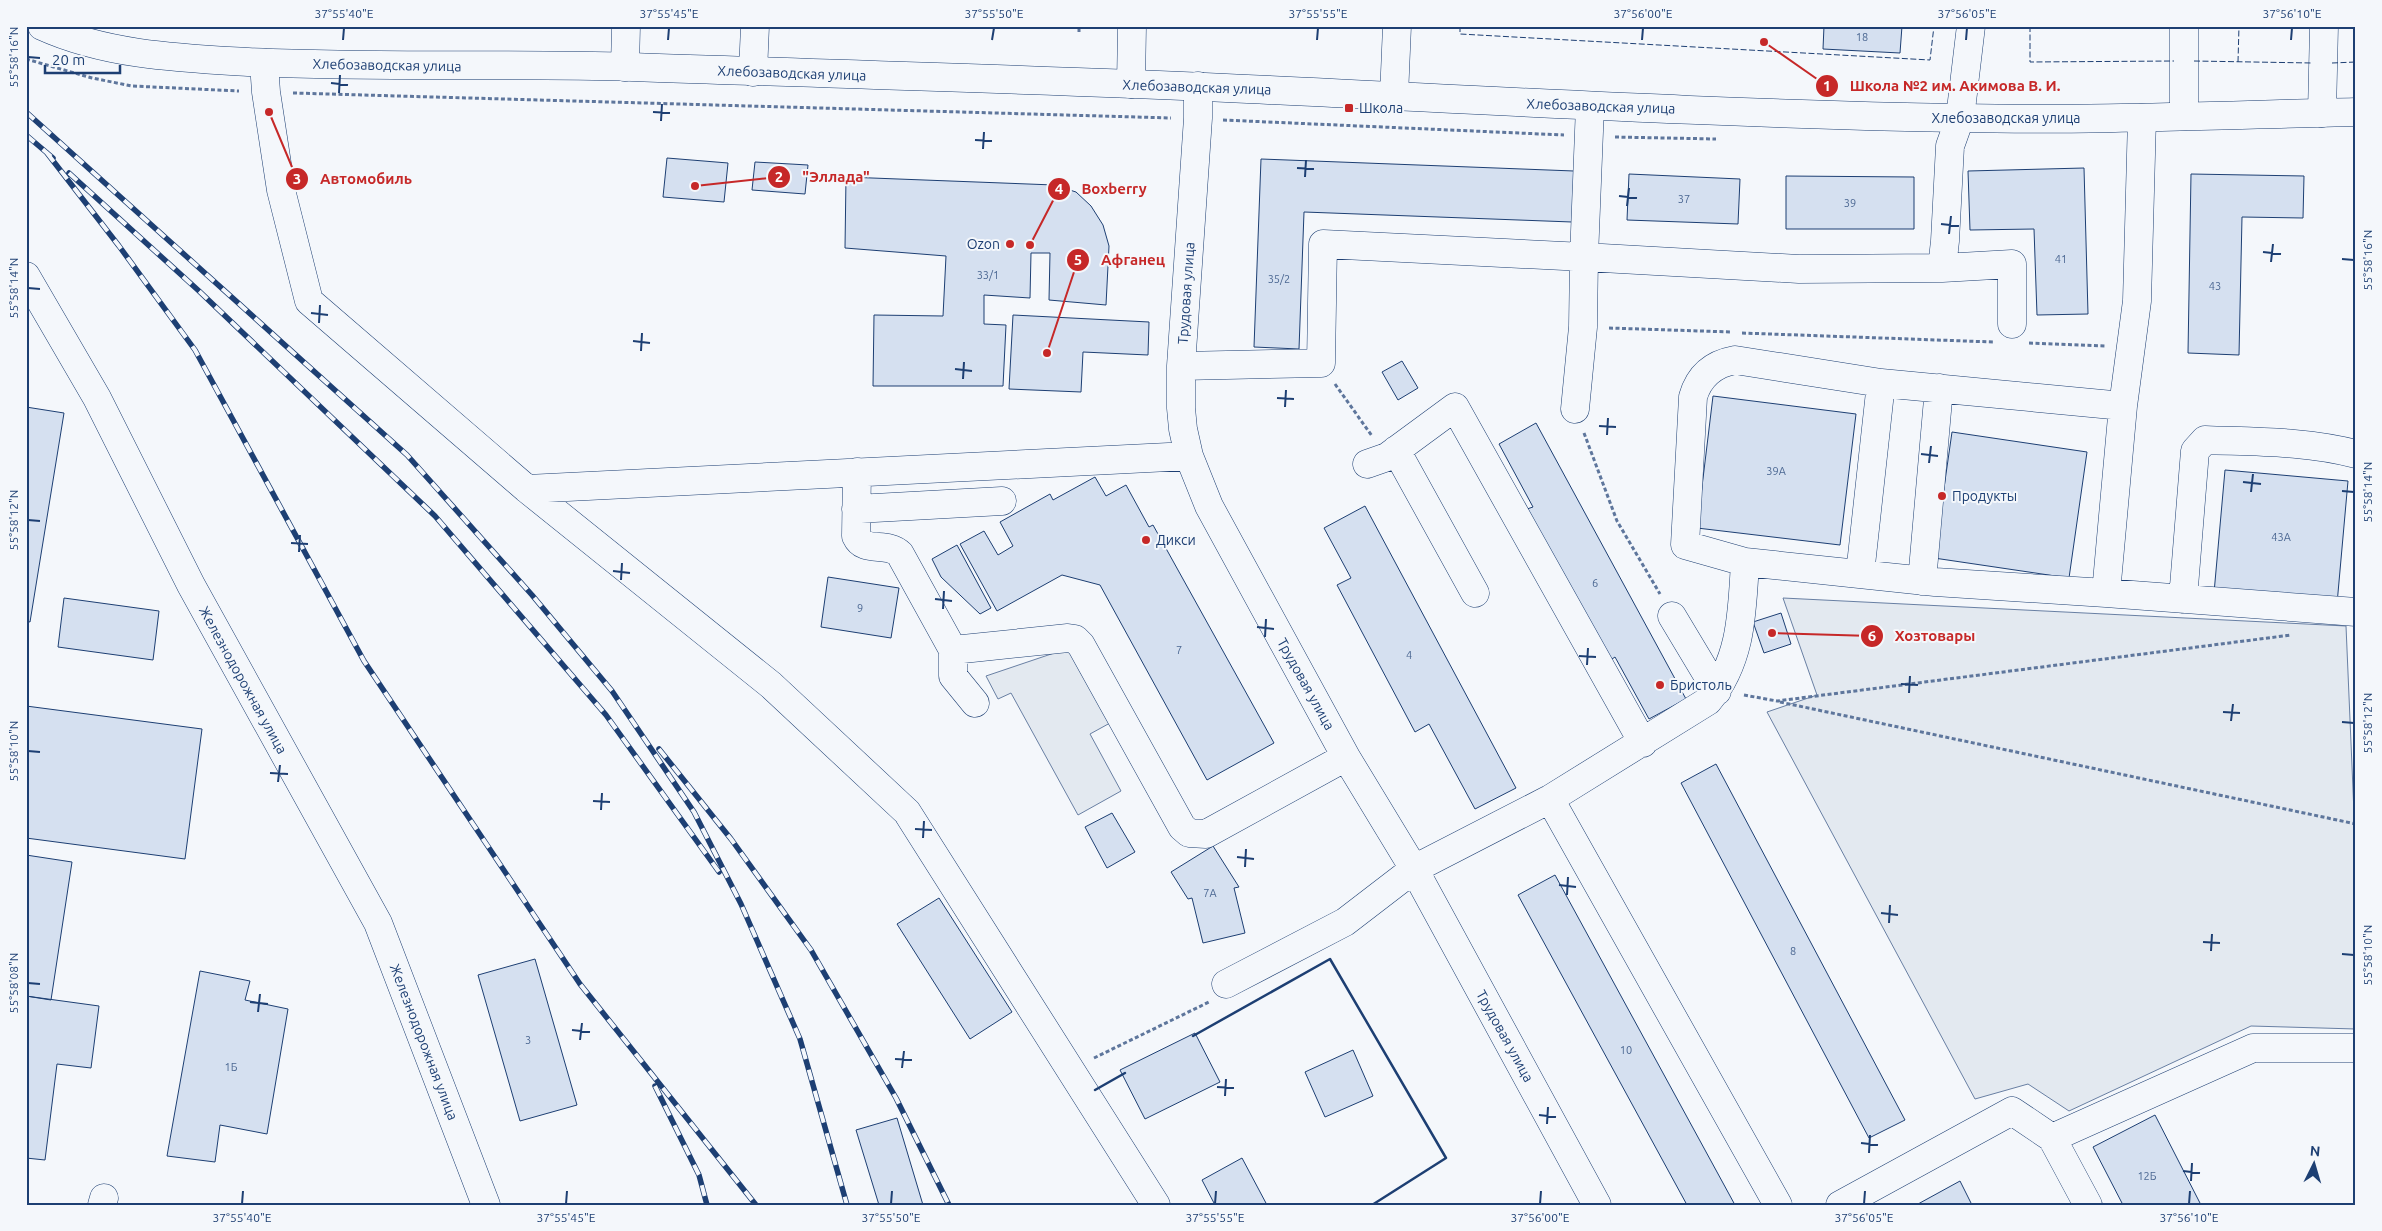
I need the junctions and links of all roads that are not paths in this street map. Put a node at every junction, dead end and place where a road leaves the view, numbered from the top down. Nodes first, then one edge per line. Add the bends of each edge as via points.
1 (42, 26) edge
2 (626, 26) edge
3 (755, 26) edge
4 (1132, 26) edge
5 (1397, 26) edge
6 (1971, 26) edge
7 (2184, 26) edge
8 (2324, 26) edge
9 (264, 63) junction
10 (625, 67) junction
11 (754, 72) junction
12 (1130, 84) junction
13 (1198, 86) junction
14 (1394, 96) junction
15 (1590, 106) junction
16 (2356, 112) edge
17 (2322, 113) junction
18 (2184, 116) junction
19 (1960, 118) junction
20 (2142, 118) junction
21 (1584, 257) junction
22 (1942, 268) junction
23 (26, 276) edge
24 (2010, 336) road end
25 (1181, 366) junction
26 (1881, 383) junction
27 (1939, 388) junction
28 (2123, 406) junction
29 (1575, 408) road end
30 (2356, 454) edge
31 (1189, 456) junction
32 (857, 472) junction
33 (527, 489) junction
34 (1002, 501) dead end
35 (856, 509) junction
36 (1745, 562) junction
37 (1860, 574) junction
38 (1922, 580) junction
39 (1475, 593) dead end
40 (2106, 593) junction
41 (2183, 599) junction
42 (2356, 612) edge
43 (1672, 616) road end
44 (953, 650) junction
45 (1717, 690) junction
46 (976, 703) dead end
47 (1643, 743) junction
48 (1346, 757) junction
49 (1550, 799) junction
50 (1414, 869) junction
51 (1226, 984) dead end
52 (2356, 1048) edge
53 (2052, 1138) junction
54 (486, 1205) edge
55 (1156, 1205) edge
56 (1597, 1205) edge
57 (1778, 1205) edge
58 (1840, 1205) edge
59 (2088, 1205) edge

1 - 9 street, Хлебозаводская улица via 87,43 126,51
2 - 10 street
3 - 11 street
4 - 12 street
5 - 14 street
6 - 19 street
7 - 18 street
8 - 17 street
9 - 10 street, Хлебозаводская улица
9 - 33 street via 282,190 309,301
10 - 11 street, Хлебозаводская улица
11 - 12 street, Хлебозаводская улица
12 - 13 street, Хлебозаводская улица
13 - 14 street, Хлебозаводская улица
13 - 25 street, Трудовая улица
14 - 15 street, Хлебозаводская улица
15 - 19 street, Хлебозаводская улица
15 - 21 street
16 - 17 street, Хлебозаводская улица
17 - 18 street, Хлебозаводская улица
18 - 20 street, Хлебозаводская улица
19 - 20 street, Хлебозаводская улица
19 - 22 street via 1950,146
20 - 28 street via 2137,301
21 - 22 street via 1799,269
21 - 25 street via 1323,244 1321,363
21 - 29 street via 1583,327
22 - 24 street via 2012,264
23 - 54 street, Железнодорожная улица via 97,398 191,585 378,923
25 - 31 street, Трудовая улица via 1183,429
26 - 27 street
26 - 36 street via 1735,360 1716,366 1701,378 1693,397 1685,545
26 - 37 street
27 - 28 street
27 - 38 street
28 - 40 street
30 - 41 street via 2329,447 2205,440 2195,451
31 - 32 street
31 - 48 street, Трудовая улица via 1209,506
32 - 33 street
32 - 35 street
33 - 55 street via 771,685 907,812
34 - 35 street
35 - 44 street via 859,542 895,549 900,554
36 - 37 street
36 - 45 street via 1741,630 1731,663
37 - 38 street
38 - 40 street
39 - 47 street via 1383,457 1455,407
40 - 41 street
41 - 42 street
43 - 45 street
44 - 46 street via 953,676
44 - 48 street via 1075,639 1182,827 1189,833 1206,834
45 - 47 street via 1708,701
47 - 49 street
48 - 50 street, Трудовая улица
49 - 50 street
49 - 57 street
50 - 51 street via 1345,922
50 - 56 street, Трудовая улица
52 - 53 street via 2253,1048
53 - 58 street via 2012,1111
53 - 59 street

